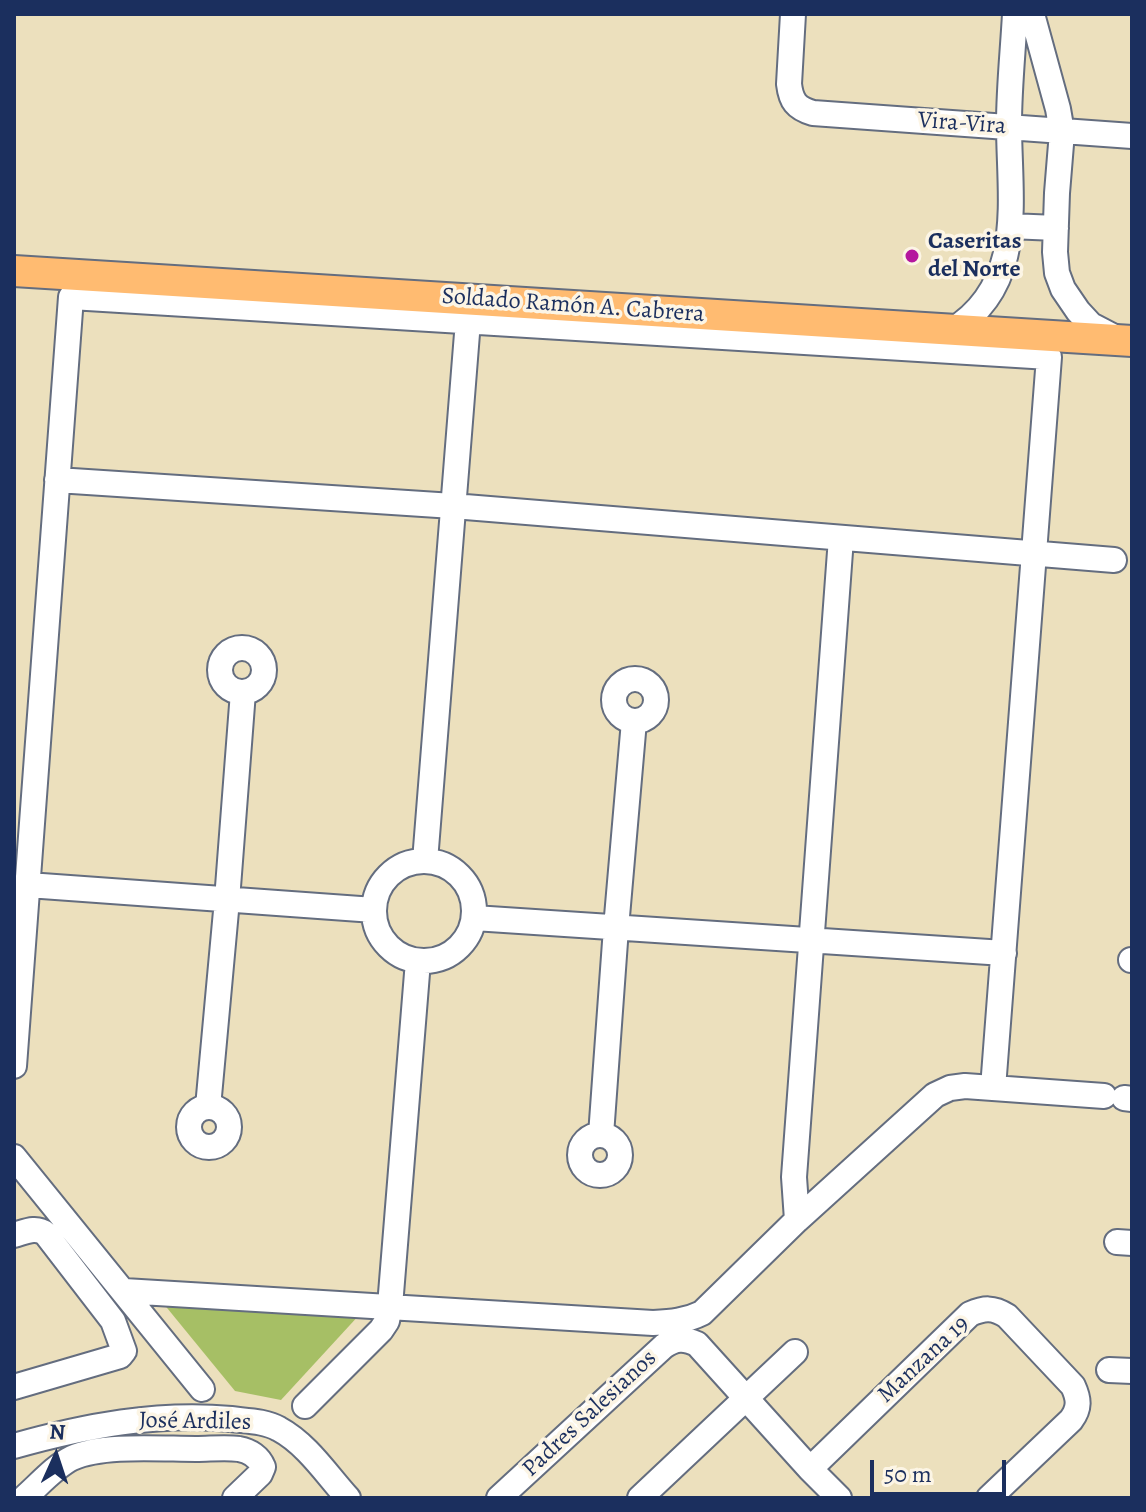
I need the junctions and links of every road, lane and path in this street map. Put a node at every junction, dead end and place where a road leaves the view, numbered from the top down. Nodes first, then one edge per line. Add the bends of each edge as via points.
1 (793, 14) edge
2 (1015, 14) edge
3 (1032, 14) edge
4 (1009, 128) junction
5 (1062, 132) junction
6 (1132, 136) edge
7 (1010, 226) junction
8 (1056, 228) junction
9 (14, 271) edge
10 (468, 321) junction
11 (951, 331) junction
12 (1127, 341) edge
13 (57, 480) junction
14 (453, 506) junction
15 (841, 538) junction
16 (1035, 554) junction
17 (1114, 560) dead end
18 (243, 692) dead end
19 (634, 721) dead end
20 (425, 861) junction
21 (19, 884) edge
22 (227, 900) junction
23 (374, 910) junction
24 (474, 918) junction
25 (616, 928) junction
26 (813, 940) junction
27 (1004, 953) junction
28 (418, 961) junction
29 (14, 1066) edge
30 (993, 1088) junction
31 (1120, 1098) edge
32 (208, 1107) dead end
33 (601, 1135) dead end
34 (14, 1157) edge
35 (797, 1220) junction
36 (14, 1235) edge
37 (124, 1291) junction
38 (390, 1306) junction
39 (795, 1352) dead end
40 (14, 1387) edge
41 (202, 1389) dead end
42 (747, 1398) junction
43 (305, 1406) dead end
44 (14, 1446) edge
45 (810, 1469) junction
46 (14, 1488) edge
47 (505, 1496) edge
48 (24, 1498) edge
49 (235, 1498) edge
50 (348, 1498) edge
51 (640, 1498) edge
52 (839, 1498) edge
53 (989, 1498) edge

1 - 4 street, Vira-Vira via 789,84 794,104 803,110
2 - 4 street
3 - 5 street
4 - 5 street, Vira-Vira
4 - 7 street
5 - 6 street, Vira-Vira
5 - 8 street
7 - 8 street
7 - 11 street via 995,287 981,309
8 - 12 street via 1057,273 1063,289 1091,325
9 - 11 main road, Soldado Ramón A. Cabrera
10 - 13 street via 71,297
10 - 14 street
10 - 16 street via 1049,357
11 - 12 main road, Soldado Ramón A. Cabrera
13 - 14 street
13 - 21 street
14 - 15 street
14 - 20 street
15 - 16 street
15 - 26 street
16 - 17 street
16 - 27 street
18 - 22 street
19 - 25 street
20 - 23 street via 395,870 376,895
20 - 24 street via 454,870 465,881
21 - 22 street
21 - 29 street
22 - 23 street
22 - 32 street
23 - 28 street via 382,940
24 - 25 street
24 - 28 street via 466,941 454,952
25 - 26 street
25 - 33 street
26 - 27 street
26 - 35 street via 794,1177
27 - 30 street
28 - 38 street
30 - 31 street
30 - 35 street via 965,1086 935,1095
34 - 37 street
35 - 38 street via 702,1313 676,1322
36 - 40 street via 35,1229 46,1234 113,1321 124,1351
37 - 38 street
37 - 41 street
38 - 43 street via 381,1330
39 - 42 street
42 - 45 street
42 - 47 street, Padres Salesianos via 697,1344 674,1339
42 - 51 street
44 - 50 street, José Ardiles via 126,1421 212,1417 258,1422 289,1435
45 - 52 street
45 - 53 street, Manzana 19 via 970,1314 987,1308 1007,1316 1073,1386 1079,1405 1071,1420
46 - 48 street
48 - 49 street via 74,1457 115,1449 238,1449 251,1453 263,1467

